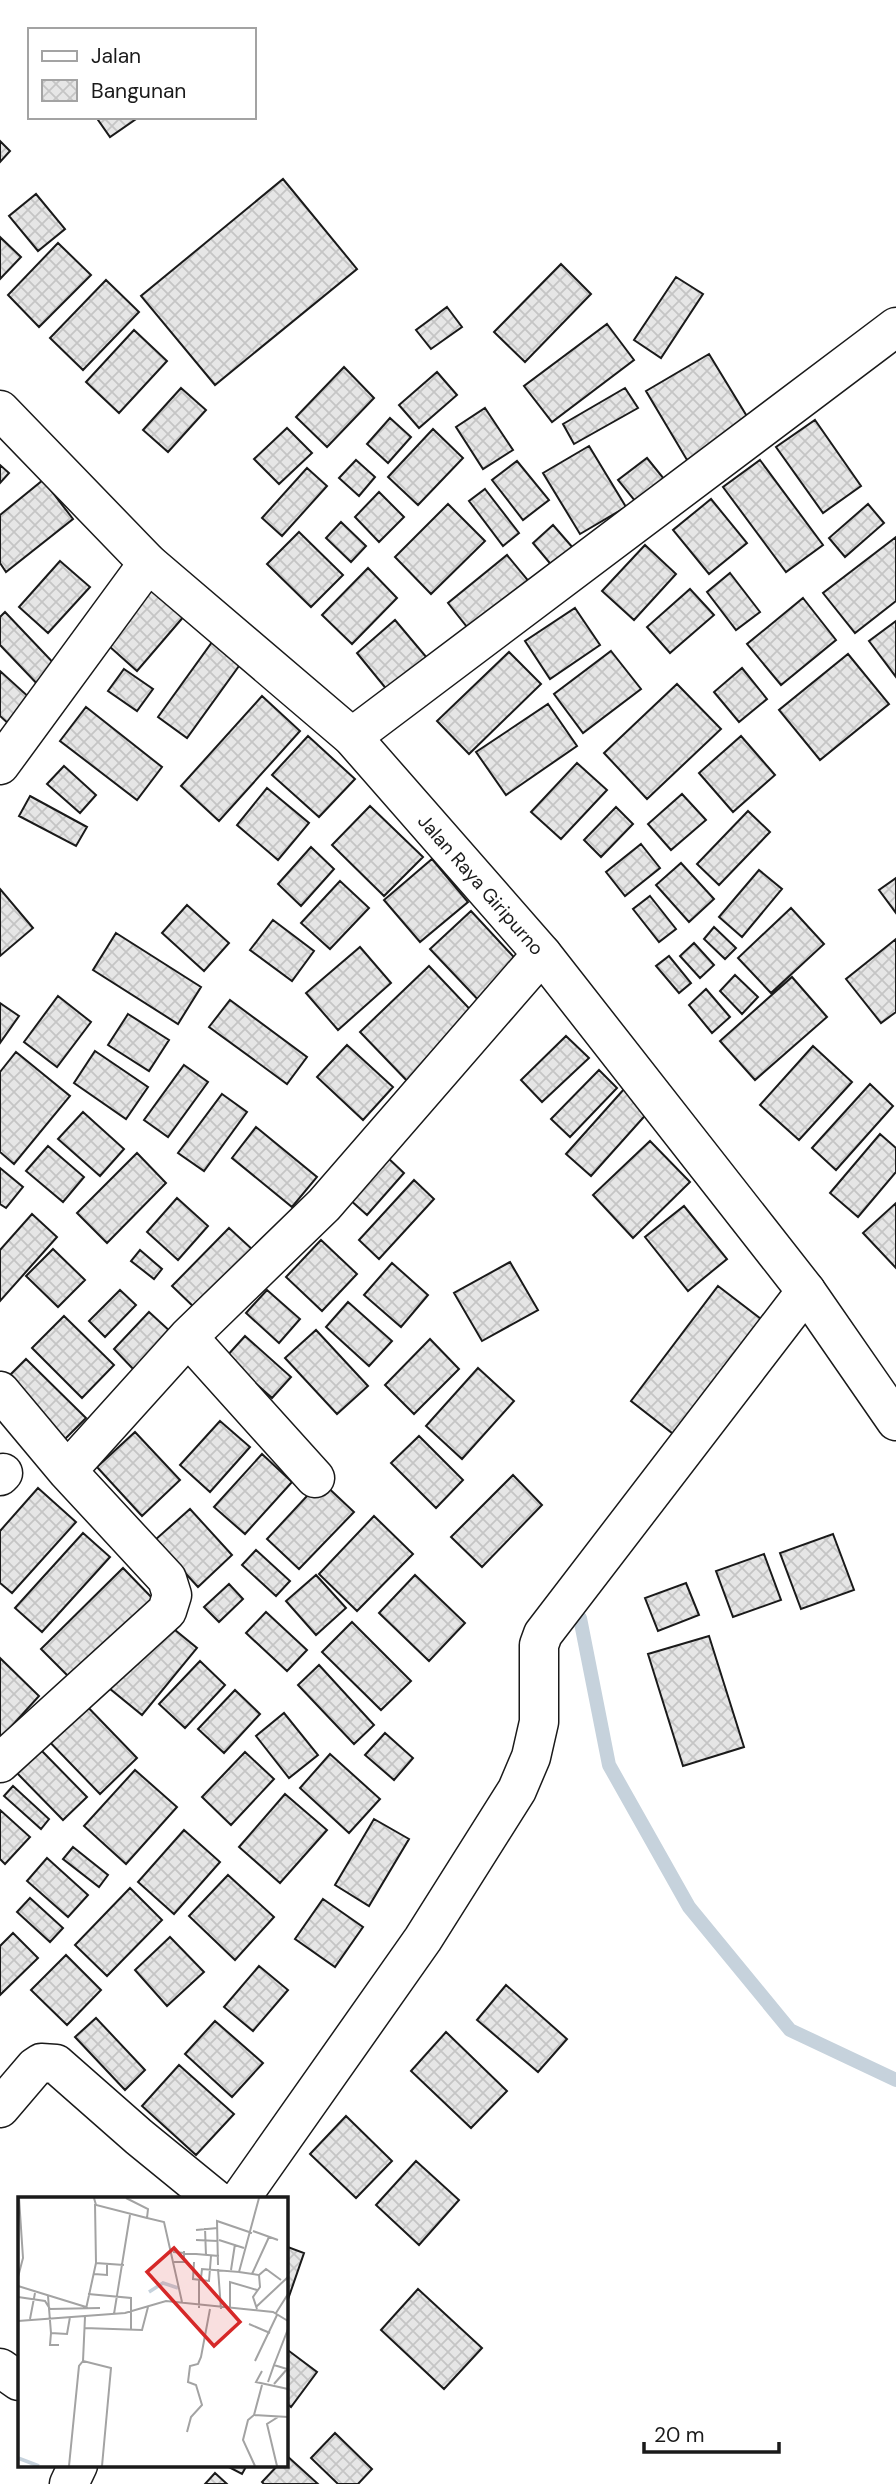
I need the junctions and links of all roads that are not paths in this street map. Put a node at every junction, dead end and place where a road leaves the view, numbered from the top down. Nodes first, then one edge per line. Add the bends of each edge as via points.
1 (896, 327) edge
2 (0, 410) edge
3 (148, 564) junction
4 (352, 737) junction
5 (0, 765) edge
6 (542, 954) junction
7 (806, 1291) junction
8 (188, 1337) junction
9 (0, 1391) edge
10 (896, 1420) edge
11 (67, 1471) junction
12 (315, 1478) dead end
13 (0, 1763) edge
14 (0, 2108) edge
15 (213, 2197) edge
16 (241, 2197) edge
17 (0, 2368) edge
18 (18, 2380) edge
19 (78, 2466) edge
20 (69, 2484) edge

1 - 4 street
2 - 3 street, Jalan Raya Giripurno
3 - 4 street, Jalan Raya Giripurno
3 - 5 street
4 - 6 street, Jalan Raya Giripurno
6 - 7 street, Jalan Raya Giripurno
6 - 8 street via 324,1205
7 - 10 street, Jalan Raya Giripurno
7 - 16 street via 543,1634 539,1722 517,1790 423,1939
8 - 11 street
8 - 12 street
9 - 11 street
11 - 13 street via 167,1579 170,1604
14 - 15 street via 35,2067 56,2064
17 - 18 street
19 - 20 street

